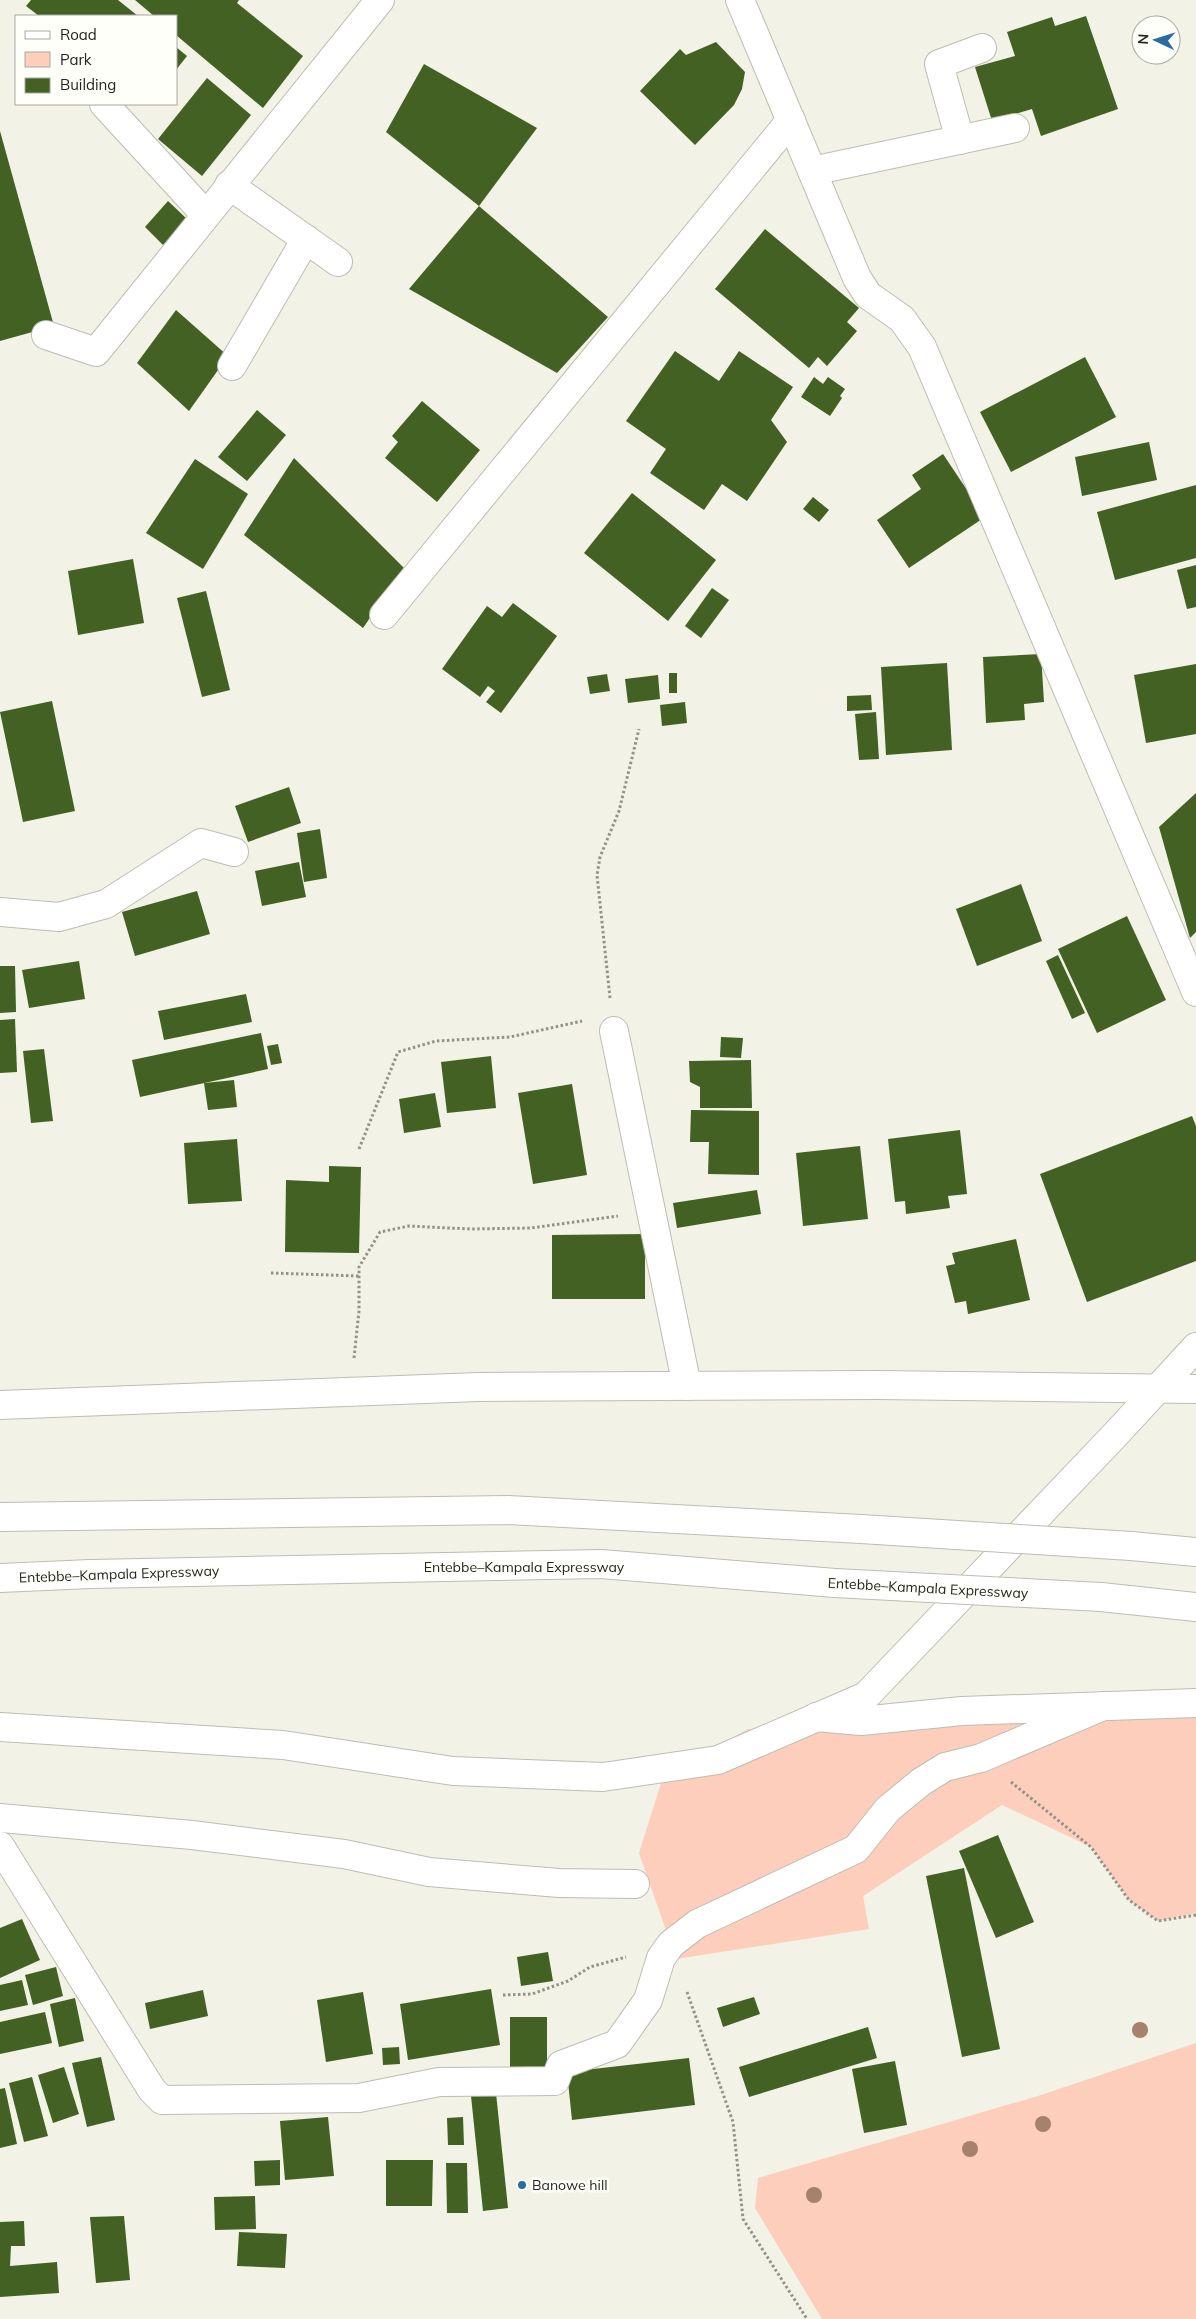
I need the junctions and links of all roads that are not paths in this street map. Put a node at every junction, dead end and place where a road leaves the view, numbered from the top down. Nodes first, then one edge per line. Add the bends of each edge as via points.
1 (380, 0) edge
2 (740, 0) edge
3 (982, 48) dead end
4 (105, 105) edge
5 (791, 120) junction
6 (1015, 128) dead end
7 (960, 140) junction
8 (812, 171) junction
9 (229, 185) junction
10 (206, 214) junction
11 (306, 239) junction
12 (338, 262) dead end
13 (46, 335) dead end
14 (232, 366) dead end
15 (384, 615) dead end
16 (234, 852) dead end
17 (0, 912) edge
18 (1196, 992) edge
19 (613, 1022) road end
20 (1196, 1347) edge
21 (687, 1386) junction
22 (1196, 1389) edge
23 (1156, 1390) junction
24 (0, 1405) edge
25 (0, 1517) edge
26 (1196, 1552) edge
27 (0, 1578) edge
28 (1196, 1607) edge
29 (1196, 1703) edge
30 (1103, 1706) junction
31 (816, 1717) junction
32 (0, 1727) edge
33 (0, 1818) edge
34 (0, 1846) edge
35 (635, 1884) dead end

1 - 9 main road
2 - 5 main road
3 - 7 main road via 939,64
4 - 10 main road
5 - 8 main road
5 - 15 main road
6 - 7 main road
7 - 8 main road
8 - 18 main road via 857,278 868,295 902,319 922,347
9 - 10 main road
9 - 11 main road
10 - 13 main road via 96,352
11 - 12 main road
11 - 14 main road
16 - 17 main road via 201,844 106,904 59,917
19 - 21 main road
20 - 23 main road
21 - 23 main road via 877,1385
21 - 24 main road via 478,1387
22 - 23 main road
23 - 31 main road via 866,1696
25 - 26 main road, bridge via 508,1510 861,1529
27 - 28 main road, Entebbe–Kampala Expressway, bridge via 601,1564 835,1582 1101,1597
29 - 30 main road
30 - 31 main road via 962,1711 861,1721
30 - 34 main road via 981,1758 945,1767 888,1809 856,1848 697,1924 671,1944 661,1958 648,2000 617,2044 561,2065 556,2081 439,2082 359,2098 162,2100 152,2090
31 - 32 main road via 718,1760 603,1777 453,1771 283,1745
33 - 35 main road via 192,1835 335,1853 429,1872 559,1883

